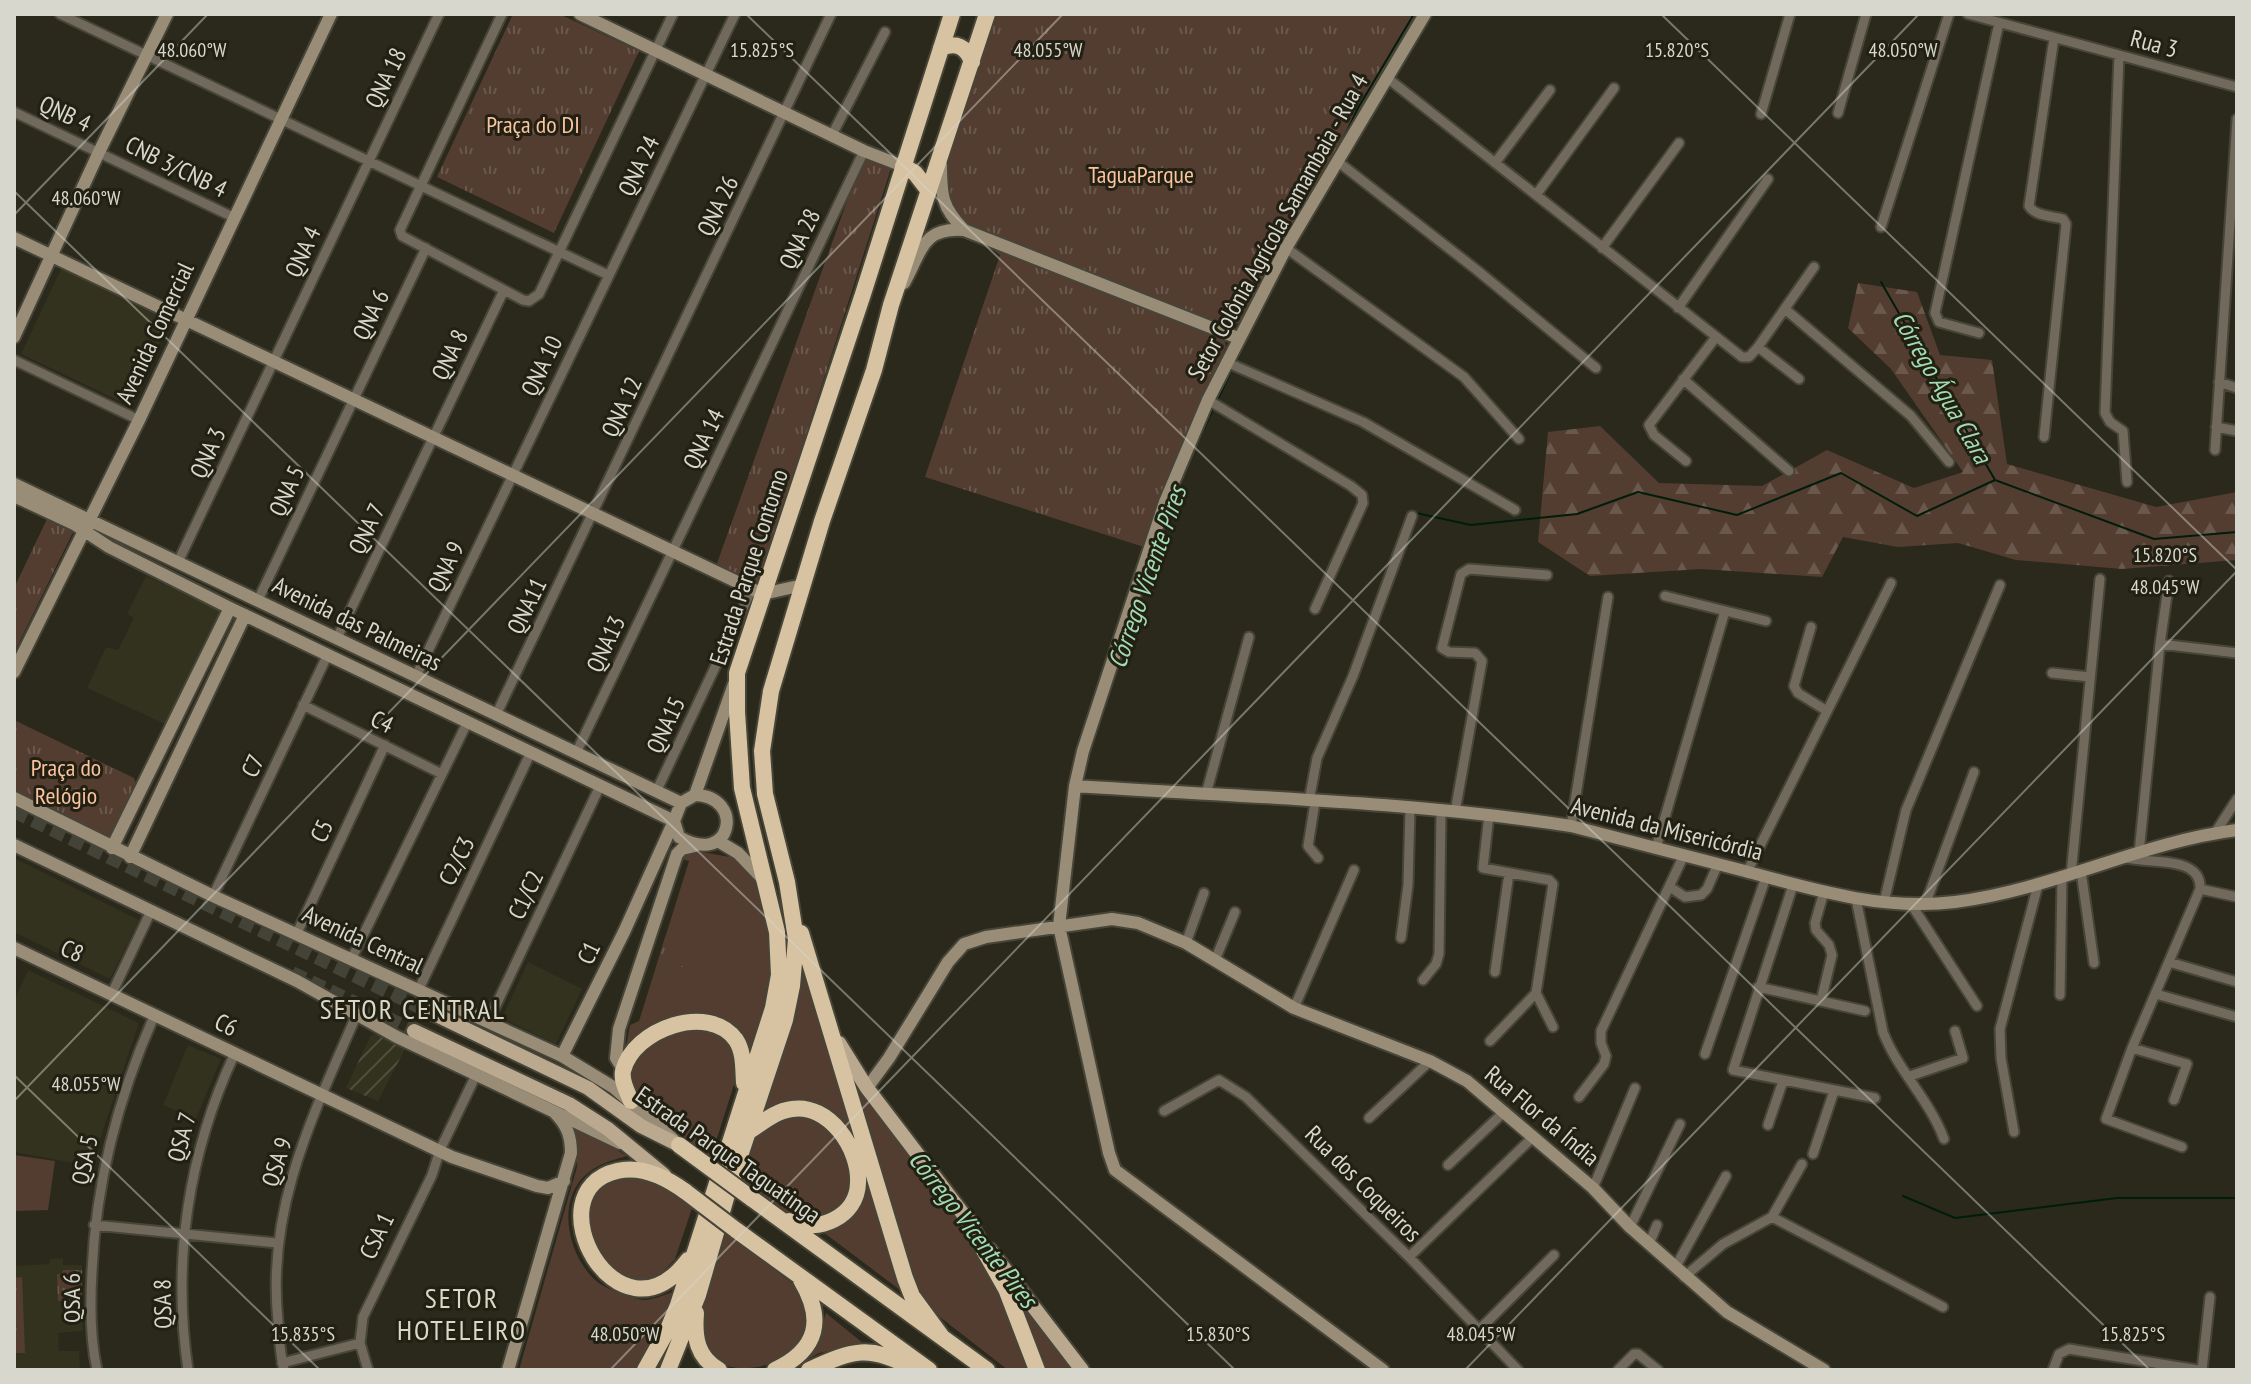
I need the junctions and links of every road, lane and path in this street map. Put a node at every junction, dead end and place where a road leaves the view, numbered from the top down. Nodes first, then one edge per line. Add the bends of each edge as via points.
1 (60, 14) edge
2 (167, 14) edge
3 (439, 14) edge
4 (502, 14) edge
5 (580, 14) edge
6 (673, 14) edge
7 (735, 14) edge
8 (831, 14) edge
9 (952, 14) edge
10 (987, 14) edge
11 (1425, 14) edge
12 (1790, 14) edge
13 (1866, 14) edge
14 (1949, 14) edge
15 (1968, 14) edge
16 (328, 15) edge
17 (1999, 23) junction
18 (885, 32) dead end
19 (2054, 38) junction
20 (941, 48) junction
21 (656, 50) junction
22 (146, 55) junction
23 (2119, 55) junction
24 (972, 62) junction
25 (706, 75) junction
26 (1386, 77) junction
27 (2237, 87) edge
28 (1614, 88) dead end
29 (1550, 90) dead end
30 (14, 112) edge
31 (785, 112) junction
32 (1838, 113) dead end
33 (1761, 114) dead end
34 (2237, 119) edge
35 (281, 120) junction
36 (832, 135) junction
37 (1679, 143) dead end
38 (864, 151) junction
39 (99, 152) junction
40 (941, 157) junction
41 (368, 160) junction
42 (1337, 161) junction
43 (1495, 163) junction
44 (903, 166) junction
45 (1768, 179) dead end
46 (421, 185) junction
47 (2234, 188) edge
48 (929, 191) junction
49 (1536, 195) junction
50 (235, 218) junction
51 (1881, 227) dead end
52 (964, 230) junction
53 (14, 238) edge
54 (426, 248) junction
55 (1286, 248) junction
56 (1602, 248) junction
57 (559, 252) junction
58 (52, 256) junction
59 (1814, 267) dead end
60 (608, 275) junction
61 (2226, 277) junction
62 (2237, 280) edge
63 (504, 290) junction
64 (892, 303) junction
65 (1678, 308) junction
66 (1785, 309) junction
67 (185, 318) junction
68 (687, 318) joint
69 (1979, 333) dead end
70 (14, 337) edge
71 (1716, 337) junction
72 (1238, 338) junction
73 (771, 344) joint
74 (1758, 347) junction
75 (14, 360) edge
76 (273, 360) junction
77 (1226, 362) junction
78 (1596, 368) dead end
79 (1683, 379) junction
80 (1799, 379) dead end
81 (2219, 382) junction
82 (2237, 388) edge
83 (352, 399) junction
84 (1208, 400) junction
85 (139, 420) junction
86 (2216, 427) junction
87 (2237, 431) edge
88 (433, 437) junction
89 (2044, 437) dead end
90 (1519, 439) dead end
91 (2215, 450) dead end
92 (809, 459) junction
93 (1686, 461) dead end
94 (1949, 462) dead end
95 (1789, 471) dead end
96 (838, 473) junction
97 (512, 474) junction
98 (2127, 482) dead end
99 (14, 484) edge
100 (14, 496) edge
101 (1515, 510) dead end
102 (594, 514) junction
103 (1412, 516) dead end
104 (85, 526) junction
105 (672, 551) junction
106 (155, 552) junction
107 (178, 562) junction
108 (149, 567) junction
109 (1547, 575) dead end
110 (2100, 579) dead end
111 (2169, 581) dead end
112 (1891, 583) dead end
113 (803, 585) junction
114 (2000, 585) dead end
115 (758, 592) junction
116 (1665, 596) dead end
117 (1608, 597) dead end
118 (258, 600) junction
119 (230, 608) junction
120 (1315, 609) dead end
121 (1725, 611) junction
122 (245, 615) junction
123 (1766, 621) dead end
124 (311, 626) junction
125 (1811, 627) dead end
126 (1249, 637) dead end
127 (337, 638) junction
128 (305, 643) junction
129 (2160, 644) junction
130 (2237, 653) edge
131 (328, 654) junction
132 (390, 663) junction
133 (15, 669) edge
134 (737, 673) junction
135 (2052, 673) dead end
136 (416, 676) junction
137 (2090, 677) junction
138 (381, 678) junction
139 (190, 690) junction
140 (451, 694) junction
141 (206, 699) junction
142 (303, 705) junction
143 (181, 708) junction
144 (442, 708) junction
145 (1827, 711) junction
146 (496, 715) junction
147 (197, 716) junction
148 (468, 721) junction
149 (540, 736) junction
150 (513, 742) junction
151 (385, 745) junction
152 (531, 752) junction
153 (576, 753) junction
154 (1974, 772) dead end
155 (442, 774) junction
156 (146, 780) junction
157 (638, 783) junction
158 (600, 786) junction
159 (1080, 786) junction
160 (163, 789) junction
161 (656, 792) junction
162 (1206, 794) junction
163 (695, 795) junction
164 (627, 797) junction
165 (14, 798) edge
166 (2237, 799) edge
167 (1312, 801) junction
168 (681, 803) junction
169 (1410, 809) junction
170 (1448, 812) junction
171 (1489, 815) junction
172 (674, 821) junction
173 (1571, 826) junction
174 (2237, 830) edge
175 (2215, 833) junction
176 (718, 841) junction
177 (14, 845) edge
178 (695, 846) junction
179 (112, 848) junction
180 (1656, 848) junction
181 (2139, 853) junction
182 (1684, 855) junction
183 (130, 857) junction
184 (2124, 857) junction
185 (1318, 858) dead end
186 (1718, 864) junction
187 (652, 869) junction
188 (1354, 870) dead end
189 (1747, 872) junction
190 (1509, 873) junction
191 (2072, 874) junction
192 (670, 876) junction
193 (1766, 877) junction
194 (763, 879) junction
195 (787, 882) junction
196 (1793, 885) junction
197 (2038, 885) junction
198 (1670, 887) junction
199 (2200, 889) junction
200 (1824, 892) junction
201 (1204, 893) dead end
202 (213, 896) junction
203 (2237, 897) edge
204 (1856, 899) junction
205 (1884, 902) junction
206 (1918, 904) junction
207 (151, 911) junction
208 (1235, 912) dead end
209 (1059, 926) junction
210 (297, 933) junction
211 (1401, 938) dead end
212 (1186, 943) junction
213 (14, 948) edge
214 (351, 960) junction
215 (1215, 960) junction
216 (2169, 962) junction
217 (2094, 963) dead end
218 (1495, 972) dead end
219 (1423, 980) dead end
220 (2237, 982) edge
221 (1758, 987) junction
222 (419, 989) junction
223 (112, 993) junction
224 (1536, 993) junction
225 (2156, 994) junction
226 (2060, 995) dead end
227 (1821, 1001) junction
228 (1977, 1006) dead end
229 (1294, 1008) junction
230 (424, 1009) tunnel mouth
231 (1865, 1011) dead end
232 (155, 1014) junction
233 (357, 1014) junction
234 (2237, 1017) edge
235 (488, 1022) junction
236 (1553, 1027) dead end
237 (414, 1031) tunnel mouth
238 (1955, 1031) dead end
239 (832, 1033) junction
240 (1490, 1041) dead end
241 (2132, 1048) junction
242 (235, 1053) junction
243 (1705, 1054) dead end
244 (562, 1056) junction
245 (1430, 1061) junction
246 (623, 1069) junction
247 (476, 1075) junction
248 (1910, 1076) junction
249 (1783, 1081) junction
250 (867, 1088) junction
251 (1635, 1088) dead end
252 (1834, 1091) junction
253 (745, 1092) junction
254 (322, 1095) junction
255 (1579, 1097) dead end
256 (1875, 1098) dead end
257 (2174, 1100) dead end
258 (631, 1101) junction
259 (553, 1110) junction
260 (1164, 1111) dead end
261 (1505, 1111) junction
262 (1369, 1118) dead end
263 (1680, 1124) dead end
264 (1768, 1125) dead end
265 (748, 1132) junction
266 (2014, 1132) dead end
267 (1534, 1136) junction
268 (1944, 1139) dead end
269 (679, 1145) junction
270 (2182, 1147) dead end
271 (630, 1148) junction
272 (440, 1150) junction
273 (1813, 1154) dead end
274 (1802, 1164) dead end
275 (1448, 1165) dead end
276 (1726, 1176) dead end
277 (667, 1178) junction
278 (564, 1181) junction
279 (537, 1186) junction
280 (1593, 1188) junction
281 (778, 1216) junction
282 (1772, 1217) junction
283 (553, 1220) junction
284 (967, 1220) junction
285 (94, 1225) junction
286 (1657, 1225) dead end
287 (1630, 1227) junction
288 (184, 1236) junction
289 (277, 1243) junction
290 (1649, 1244) junction
291 (694, 1253) junction
292 (1554, 1255) dead end
293 (1409, 1257) junction
294 (1680, 1272) junction
295 (798, 1275) junction
296 (698, 1295) junction
297 (2210, 1297) dead end
298 (1943, 1307) dead end
299 (1479, 1330) junction
300 (942, 1337) junction
301 (360, 1343) junction
302 (283, 1366) edge
303 (97, 1370) edge
304 (188, 1370) edge
305 (368, 1370) edge
306 (508, 1370) edge
307 (645, 1370) edge
308 (668, 1370) edge
309 (719, 1370) edge
310 (775, 1370) edge
311 (809, 1370) edge
312 (916, 1370) edge
313 (929, 1370) edge
314 (987, 1370) edge
315 (1037, 1370) edge
316 (1082, 1370) edge
317 (1383, 1370) edge
318 (1518, 1370) edge
319 (1618, 1370) edge
320 (1658, 1370) edge
321 (1824, 1370) edge
322 (2053, 1370) edge
323 (2200, 1370) edge

1 - 22 street
2 - 22 street
3 - 41 street, QNA 18
4 - 46 street
5 - 21 street
6 - 21 street
7 - 25 street, QNA 24
8 - 31 street, QNA 26
9 - 20 highway, Estrada Parque Contorno
10 - 24 highway
11 - 26 street, Setor Colônia Agrícola Samambaia - Rua 4
12 - 33 street
13 - 32 street
14 - 51 street
15 - 17 street, Rua 3
16 - 35 street, Avenida Comercial
17 - 19 street, Rua 3
17 - 69 street via 1935,313 1939,322
18 - 36 street
19 - 23 street, Rua 3
19 - 89 street via 2029,206 2066,224
20 - 24 highway via 960,45
20 - 44 highway, Estrada Parque Contorno
21 - 25 street
21 - 57 street
22 - 35 street
22 - 39 street
23 - 27 street, Rua 3
23 - 98 street via 2105,413 2123,431
24 - 40 highway
25 - 31 street
25 - 60 street, QNA 24
26 - 42 street, Setor Colônia Agrícola Samambaia - Rua 4
26 - 43 street
28 - 49 street
29 - 43 street
30 - 39 street, QNB 4
31 - 36 street
31 - 68 street, QNA 26
34 - 47 street
35 - 41 street
35 - 50 street, Avenida Comercial
36 - 38 street
37 - 56 street
38 - 44 street
38 - 73 street, QNA 28
39 - 50 street, CNB 3/CNB 4
39 - 58 street
40 - 48 highway
40 - 52 street via 942,197
41 - 46 street
41 - 76 street, QNA 4
42 - 55 street, Setor Colônia Agrícola Samambaia - Rua 4
42 - 78 street
43 - 49 street
44 - 48 highway
44 - 92 highway, Estrada Parque Contorno
45 - 65 street
46 - 54 street via 400,230
46 - 57 street
47 - 61 street
48 - 64 highway
49 - 56 street
50 - 67 street, Avenida Comercial
52 - 64 street via 930,235
52 - 72 street
53 - 58 street
54 - 63 street
54 - 83 street, QNA 6
55 - 72 street, Setor Colônia Agrícola Samambaia - Rua 4
55 - 90 street via 1464,377
56 - 65 street
57 - 60 street
57 - 63 street via 534,299 523,300
58 - 67 street
58 - 70 street
59 - 66 street
60 - 97 street, QNA 10
61 - 62 street
61 - 81 street
63 - 88 street, QNA 8
64 - 96 highway
65 - 71 street
66 - 74 street
66 - 94 street via 1911,416
67 - 76 street
67 - 85 street, Avenida Comercial
68 - 102 street, QNA 12
71 - 74 street via 1744,358
71 - 79 street
72 - 77 street, Setor Colônia Agrícola Samambaia - Rua 4
73 - 105 street, QNA 14
74 - 80 street
75 - 85 street
76 - 83 street
76 - 107 street, QNA 3
77 - 84 street, Setor Colônia Agrícola Samambaia - Rua 4
77 - 101 street via 1363,422
79 - 93 street via 1649,428
79 - 95 street
81 - 82 street
81 - 86 street
83 - 88 street
83 - 118 street, QNA 5
84 - 120 street via 1362,495
84 - 159 street, Setor Colônia Agrícola Samambaia - Rua 4 via 1139,576 1096,707
85 - 104 street, Avenida Comercial
86 - 87 street
86 - 91 street
88 - 97 street
88 - 127 street, QNA 7
92 - 96 highway via 826,473
92 - 115 highway, Estrada Parque Contorno
96 - 113 highway
97 - 102 street
97 - 136 street, QNA 9
99 - 104 street, Avenida das Palmeiras
100 - 104 street, Avenida das Palmeiras
102 - 105 street
102 - 146 street, QNA11
103 - 167 street via 1317,758
104 - 106 street, Avenida das Palmeiras
104 - 108 street, Avenida das Palmeiras
104 - 133 street, Avenida Comercial
105 - 115 street
105 - 153 street, QNA13
106 - 107 street, Avenida das Palmeiras
106 - 108 street
107 - 118 street, Avenida das Palmeiras
108 - 119 street, Avenida das Palmeiras
109 - 170 street via 1474,569 1461,574 1442,648 1475,653 1482,661
110 - 137 street
111 - 129 street
112 - 145 street
113 - 115 street
113 - 195 highway via 771,691 762,751 765,794
114 - 205 street via 1906,810
115 - 134 highway, Estrada Parque Contorno
115 - 161 street, QNA15
116 - 121 street
117 - 173 street
118 - 124 street, Avenida das Palmeiras
119 - 122 street, Avenida das Palmeiras
119 - 139 street
121 - 123 street
121 - 180 street
122 - 128 street, Avenida das Palmeiras
122 - 141 street
124 - 127 street, Avenida das Palmeiras
124 - 128 street via 313,639
125 - 145 street via 1794,686
126 - 162 street
127 - 132 street, Avenida das Palmeiras
128 - 131 street, Avenida das Palmeiras
129 - 130 street
129 - 181 street
131 - 138 street, Avenida das Palmeiras
131 - 142 street, C7
132 - 136 street, Avenida das Palmeiras
132 - 138 street via 379,667
134 - 163 street
134 - 194 highway, Estrada Parque Contorno via 742,788
135 - 137 street
136 - 140 street, Avenida das Palmeiras
137 - 191 street
138 - 144 street, Avenida das Palmeiras
139 - 141 street
139 - 143 street
140 - 144 street via 453,705
140 - 146 street, Avenida das Palmeiras
141 - 147 street
142 - 151 street, C4
142 - 202 street, C7
143 - 147 street via 195,709
143 - 156 street
144 - 148 street, Avenida das Palmeiras
145 - 189 street
146 - 149 street, Avenida das Palmeiras
147 - 160 street
148 - 150 street, Avenida das Palmeiras
148 - 155 street
149 - 150 street via 513,734
149 - 153 street, Avenida das Palmeiras
150 - 152 street, Avenida das Palmeiras
151 - 155 street, C4
151 - 210 street, C5
152 - 158 street, Avenida das Palmeiras
152 - 222 street, C2/C3
153 - 157 street, Avenida das Palmeiras
154 - 206 street
155 - 214 street
156 - 160 street
156 - 179 street
157 - 161 street, Avenida das Palmeiras
157 - 164 street via 639,795
158 - 164 street, Avenida das Palmeiras
158 - 235 street, C1/C2
159 - 162 street, Avenida da Misericórdia
159 - 209 street, Setor Colônia Agrícola Samambaia - Rua 4 via 1073,801
160 - 183 street
161 - 168 street, Avenida das Palmeiras
162 - 167 street, Avenida da Misericórdia
163 - 168 street
163 - 176 street via 707,795 724,809 725,832
164 - 172 street, Avenida das Palmeiras
165 - 179 street, Avenida Central
166 - 175 street
167 - 169 street, Avenida da Misericórdia
167 - 185 street via 1308,846
168 - 172 street
169 - 170 street, Avenida da Misericórdia
169 - 211 street
170 - 171 street, Avenida da Misericórdia
170 - 219 street via 1439,954
171 - 173 street, Avenida da Misericórdia
171 - 190 street via 1482,866
172 - 178 street via 679,837
172 - 187 street, C1
173 - 180 street, Avenida da Misericórdia
174 - 175 street, Avenida da Misericórdia
175 - 181 street, Avenida da Misericórdia
176 - 178 street
176 - 194 street
177 - 207 street
178 - 192 street via 677,854
179 - 183 street, Avenida Central
180 - 182 street, Avenida da Misericórdia
181 - 184 street, Avenida da Misericórdia
182 - 186 street, Avenida da Misericórdia
182 - 198 street
183 - 202 street, Avenida Central
184 - 191 street, Avenida da Misericórdia
184 - 199 street via 2186,867 2196,872
186 - 189 street, Avenida da Misericórdia
186 - 198 street via 1701,895 1685,897
187 - 192 street
187 - 244 street, C1
188 - 229 street
189 - 193 street, Avenida da Misericórdia
190 - 218 street
190 - 224 street via 1553,884
191 - 197 street, Avenida da Misericórdia
191 - 217 street
191 - 226 street
192 - 246 street via 619,1029 616,1058
193 - 196 street, Avenida da Misericórdia
193 - 243 street
194 - 253 highway, Estrada Parque Contorno via 777,932 779,975
195 - 239 highway
195 - 265 highway via 796,939 792,986
196 - 200 street, Avenida da Misericórdia
196 - 221 street
197 - 206 street, Avenida da Misericórdia via 1971,900
197 - 266 street via 2000,1029
198 - 255 street via 1601,1031 1604,1064
199 - 203 street
199 - 216 street
200 - 204 street, Avenida da Misericórdia
200 - 227 street via 1815,923 1832,955
201 - 212 street
202 - 210 street, Avenida Central
204 - 205 street, Avenida da Misericórdia
204 - 248 street via 1883,1032
205 - 206 street, Avenida da Misericórdia
206 - 228 street
207 - 223 street
207 - 233 street
208 - 215 street
209 - 212 street, Rua Flor da Índia via 1123,920
209 - 250 street, Rua Flor da Índia via 964,944
209 - 317 street, Setor Colônia Agrícola Samambaia - Rua 4 via 1115,1170
210 - 214 street, Avenida Central
212 - 215 street, Rua Flor da Índia
213 - 223 street, C8
214 - 222 street, Avenida Central
215 - 229 street, Rua Flor da Índia
216 - 220 street
216 - 225 street
221 - 227 street
221 - 249 street via 1733,1070
222 - 235 street, Avenida Central
223 - 232 street, C6
224 - 236 street
224 - 240 street
225 - 234 street
225 - 241 street
227 - 231 street
229 - 245 street, Rua Flor da Índia
230 - 269 main road, Estrada Parque Taguatinga via 588,1088 641,1126
232 - 242 street, C6
232 - 285 street, QSA 5 via 121,1096
233 - 247 street
233 - 254 street, QSA 9
235 - 244 street, Avenida Central
237 - 271 main road, Estrada Parque Taguatinga via 569,1104
238 - 248 street via 1963,1058
239 - 250 main road
239 - 300 highway via 905,1278
241 - 257 street via 2187,1064
241 - 270 street via 2106,1119
242 - 254 street, C6
242 - 288 street, QSA 7 via 201,1139
244 - 258 street, Avenida Central
245 - 261 street, Rua Flor da Índia
245 - 262 street
246 - 253 highway via 655,1034 703,1022 736,1040
246 - 258 highway
247 - 259 street
247 - 272 street, CSA 1
248 - 268 street
249 - 252 street
249 - 264 street
250 - 284 main road
251 - 280 street
252 - 256 street
252 - 273 street
253 - 291 highway, Estrada Parque Contorno
254 - 272 street, C6
254 - 289 street, QSA 9 via 286,1193
258 - 269 street, Avenida Central
259 - 271 street
259 - 278 street via 571,1138
260 - 293 street, Rua dos Coqueiros via 1223,1081 1249,1099
261 - 267 street, Rua Flor da Índia
261 - 275 street
263 - 287 street
265 - 281 highway via 790,1109 814,1111 839,1131 857,1167 854,1199 835,1220 809,1226
265 - 296 highway
267 - 280 street, Rua Flor da Índia
267 - 293 street
269 - 281 highway, Estrada Parque Taguatinga, bridge
271 - 277 main road, Estrada Parque Taguatinga
272 - 279 street
272 - 301 street, CSA 1 via 369,1302
274 - 282 street
276 - 294 street
277 - 291 highway via 622,1170 598,1180 582,1204 583,1235 598,1266 627,1287 658,1286
277 - 295 highway, Estrada Parque Taguatinga, bridge
278 - 279 street
278 - 283 street
279 - 283 street via 545,1193
280 - 287 street, Rua Flor da Índia
281 - 300 highway, Estrada Parque Taguatinga
282 - 294 street
282 - 298 street
283 - 306 street
284 - 315 highway via 1006,1289
284 - 316 main road
285 - 288 street
285 - 303 street, QSA 6 via 90,1304
286 - 290 street
287 - 290 street, Rua Flor da Índia
288 - 289 street
288 - 304 street, QSA 8 via 181,1294
289 - 302 street, QSA 9 via 275,1294
290 - 294 street, Rua Flor da Índia
291 - 307 highway, Estrada Parque Contorno via 668,1329
292 - 299 street
293 - 299 street, Rua dos Coqueiros
294 - 321 street, Rua Flor da Índia via 1727,1312
295 - 310 highway via 815,1306 813,1335 800,1354
295 - 313 highway, Estrada Parque Taguatinga
296 - 308 highway
296 - 309 highway via 696,1340 700,1353
297 - 323 street
299 - 318 street, Rua dos Coqueiros
300 - 314 highway, Estrada Parque Taguatinga
301 - 302 street
301 - 305 street
311 - 312 highway via 855,1353 876,1352
319 - 320 street via 1634,1354
322 - 323 street via 2059,1354 2069,1349

